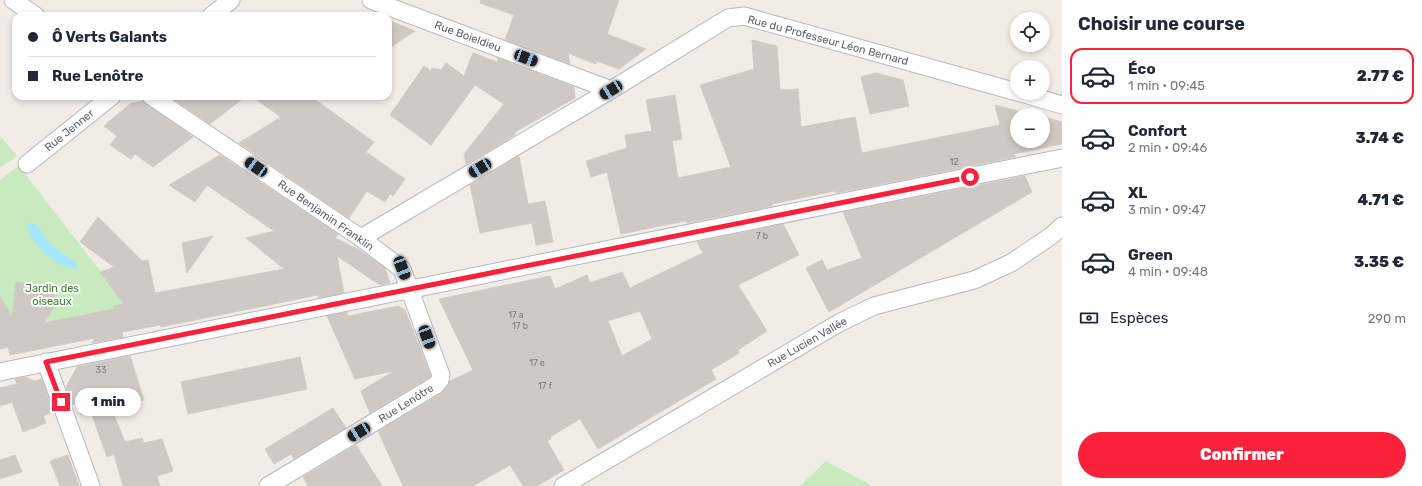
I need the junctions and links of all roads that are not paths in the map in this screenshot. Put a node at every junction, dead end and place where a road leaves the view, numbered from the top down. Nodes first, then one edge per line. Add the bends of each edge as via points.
1 (12, 0) edge
2 (231, 0) edge
3 (371, 0) edge
4 (30, 12) edge
5 (216, 12) edge
6 (611, 90) junction
7 (1010, 90) edge
8 (107, 100) edge
9 (157, 100) edge
10 (1045, 100) edge
11 (1062, 105) edge
12 (1062, 158) edge
13 (27, 164) dead end
14 (1062, 226) edge
15 (361, 238) junction
16 (409, 289) junction
17 (46, 362) junction
18 (0, 372) edge
19 (91, 486) edge
20 (268, 486) edge
21 (563, 486) edge

1 - 4 street
2 - 5 street
3 - 6 street, Rue Boieldieu
6 - 7 street, Rue du Professeur Léon Bernard via 728,18 744,16
6 - 15 street, Rue du Professeur Léon Bernard
8 - 13 street, Rue Jenner
9 - 15 street, Rue Benjamin Franklin
10 - 11 street
12 - 16 street
14 - 21 street, Rue Lucien Vallée via 1010,264 974,280 874,306 839,323
15 - 16 street, Rue Benjamin Franklin via 402,268
16 - 17 street
16 - 20 street, Rue Lenôtre via 441,375 440,380 436,385
17 - 18 street
17 - 19 street

